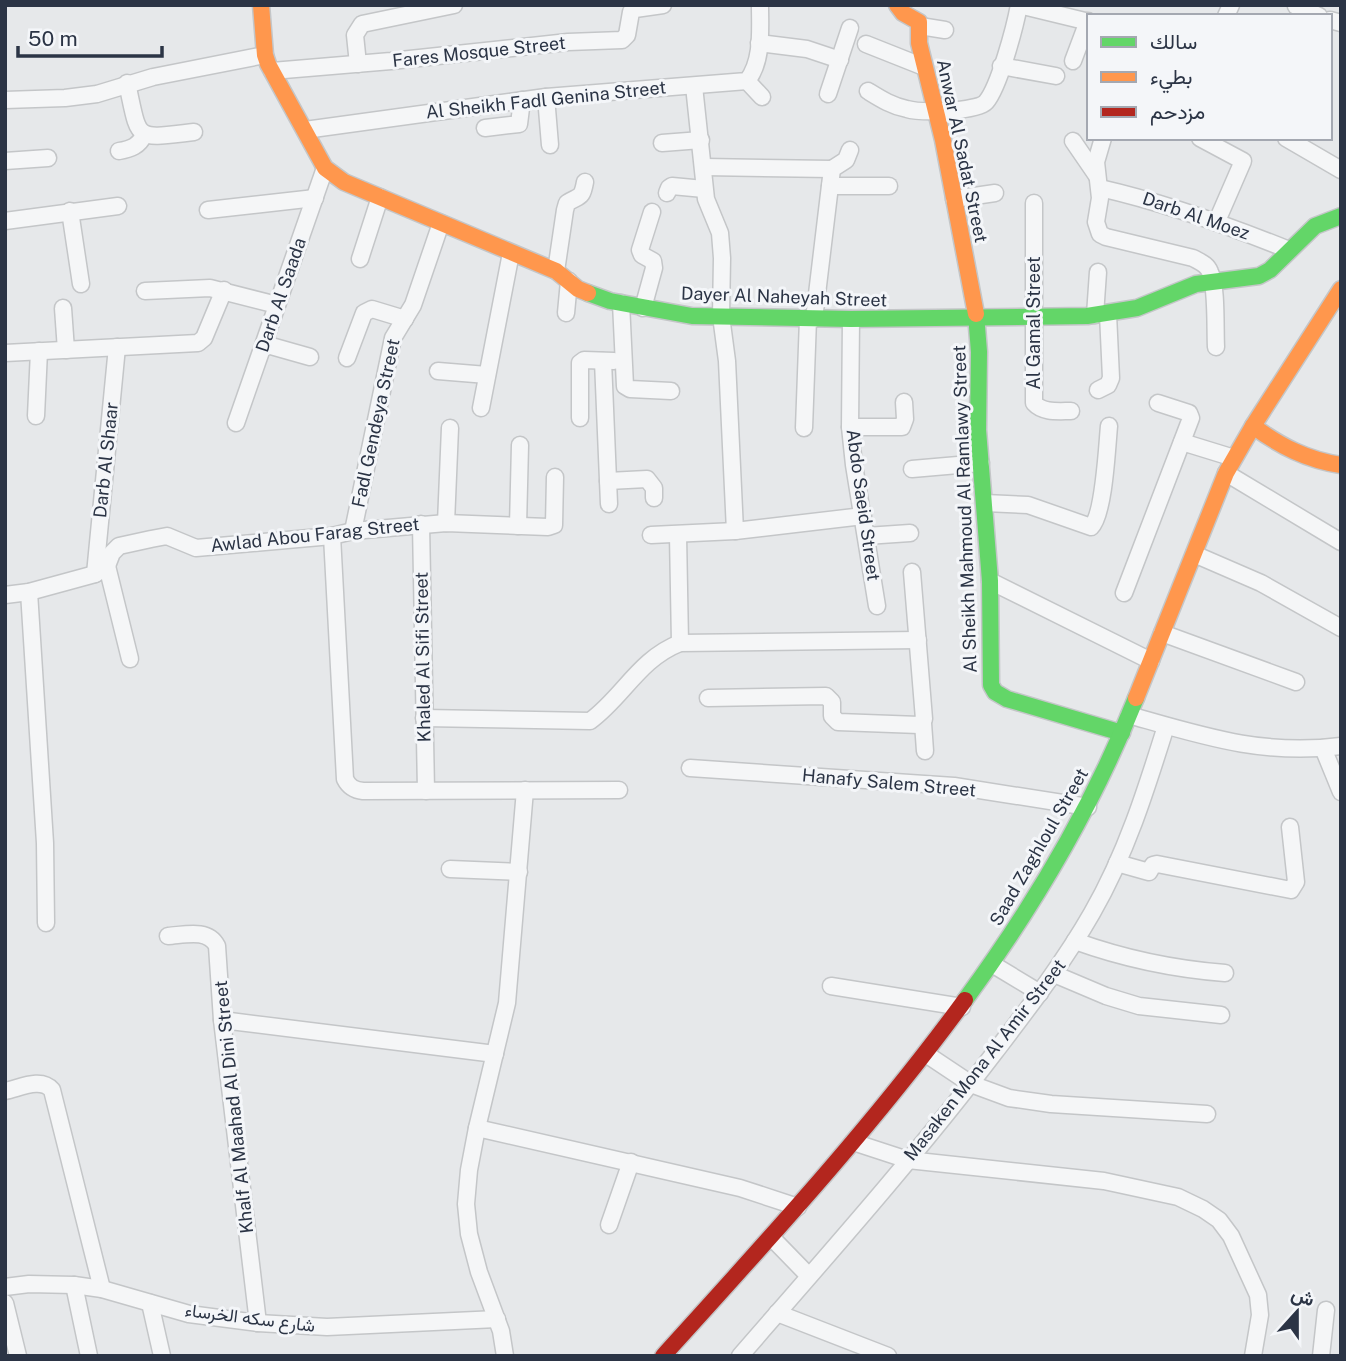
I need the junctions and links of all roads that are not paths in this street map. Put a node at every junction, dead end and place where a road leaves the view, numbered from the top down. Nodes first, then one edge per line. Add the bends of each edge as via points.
1 (261, 5) edge
2 (454, 5) edge
3 (663, 5) edge
4 (760, 5) edge
5 (897, 5) edge
6 (1019, 5) edge
7 (1296, 6) edge
8 (1315, 14) edge
9 (1087, 21) edge
10 (1087, 24) edge
11 (920, 26) junction
12 (850, 28) dead end
13 (945, 30) dead end
14 (759, 43) junction
15 (866, 44) dead end
16 (265, 55) junction
17 (840, 60) junction
18 (1073, 61) dead end
19 (358, 64) junction
20 (1001, 66) junction
21 (924, 67) junction
22 (272, 71) junction
23 (1056, 76) dead end
24 (747, 81) junction
25 (127, 83) junction
26 (694, 86) junction
27 (868, 91) dead end
28 (828, 94) dead end
29 (546, 97) junction
30 (762, 97) dead end
31 (5, 100) edge
32 (522, 100) junction
33 (937, 111) junction
34 (485, 128) dead end
35 (304, 130) junction
36 (194, 132) dead end
37 (144, 135) junction
38 (701, 140) junction
39 (1102, 140) edge
40 (1204, 140) edge
41 (1289, 140) edge
42 (1073, 141) dead end
43 (663, 143) dead end
44 (550, 145) dead end
45 (850, 150) dead end
46 (119, 151) dead end
47 (48, 158) dead end
48 (5, 161) edge
49 (704, 167) junction
50 (325, 168) junction
51 (1341, 170) edge
52 (831, 178) junction
53 (585, 181) dead end
54 (1099, 182) junction
55 (889, 186) dead end
56 (704, 189) junction
57 (667, 193) dead end
58 (995, 193) dead end
59 (380, 197) junction
60 (314, 198) junction
61 (954, 199) junction
62 (1034, 203) dead end
63 (118, 206) dead end
64 (208, 210) dead end
65 (70, 211) junction
66 (652, 212) dead end
67 (1341, 216) edge
68 (5, 221) edge
69 (1217, 221) junction
70 (441, 223) junction
71 (1289, 250) junction
72 (510, 253) junction
73 (360, 259) dead end
74 (1097, 272) dead end
75 (562, 276) junction
76 (1213, 280) junction
77 (81, 284) dead end
78 (1341, 289) edge
79 (224, 290) junction
80 (145, 291) dead end
81 (621, 303) junction
82 (277, 305) junction
83 (63, 308) dead end
84 (643, 308) junction
85 (566, 313) dead end
86 (1101, 314) junction
87 (721, 316) junction
88 (976, 316) junction
89 (1034, 316) junction
90 (405, 319) junction
91 (811, 319) junction
92 (851, 319) junction
93 (264, 344) junction
94 (117, 347) junction
95 (1216, 347) dead end
96 (66, 350) junction
97 (39, 351) junction
98 (5, 353) edge
99 (310, 357) dead end
100 (347, 358) dead end
101 (604, 361) junction
102 (624, 361) junction
103 (438, 371) dead end
104 (487, 375) junction
105 (1098, 390) dead end
106 (671, 391) dead end
107 (904, 402) dead end
108 (1158, 403) dead end
109 (481, 408) dead end
110 (1071, 411) dead end
111 (36, 416) dead end
112 (580, 418) dead end
113 (236, 423) dead end
114 (1253, 425) junction
115 (1109, 426) dead end
116 (850, 427) junction
117 (450, 428) dead end
118 (804, 428) dead end
119 (1182, 442) junction
120 (520, 445) dead end
121 (1234, 458) junction
122 (981, 463) junction
123 (1341, 465) edge
124 (912, 469) dead end
125 (1226, 474) junction
126 (555, 477) dead end
127 (608, 481) junction
128 (654, 498) dead end
129 (609, 503) dead end
130 (985, 503) junction
131 (863, 516) junction
132 (446, 523) junction
133 (421, 524) junction
134 (518, 526) junction
135 (353, 531) junction
136 (735, 531) junction
137 (910, 533) dead end
138 (651, 535) dead end
139 (678, 535) junction
140 (332, 536) junction
141 (866, 536) junction
142 (1341, 542) edge
143 (1195, 554) junction
144 (101, 570) junction
145 (912, 572) dead end
146 (990, 581) junction
147 (29, 592) junction
148 (1124, 593) dead end
149 (5, 595) edge
150 (877, 606) dead end
151 (1341, 628) edge
152 (1162, 633) junction
153 (918, 640) junction
154 (680, 643) junction
155 (130, 659) dead end
156 (1151, 662) junction
157 (1296, 682) dead end
158 (708, 698) dead end
159 (1129, 715) junction
160 (425, 718) junction
161 (923, 723) junction
162 (1166, 726) junction
163 (1122, 733) junction
164 (1341, 746) edge
165 (1323, 748) junction
166 (925, 751) dead end
167 (690, 768) dead end
168 (426, 790) junction
169 (525, 790) junction
170 (619, 790) dead end
171 (1341, 792) edge
172 (1088, 807) junction
173 (1290, 827) dead end
174 (1117, 863) junction
175 (450, 869) dead end
176 (519, 872) junction
177 (46, 923) dead end
178 (168, 936) dead end
179 (1075, 941) junction
180 (992, 964) junction
181 (1225, 973) dead end
182 (1054, 974) junction
183 (831, 986) dead end
184 (1040, 993) junction
185 (962, 1007) junction
186 (1221, 1015) dead end
187 (222, 1020) junction
188 (495, 1054) junction
189 (926, 1054) junction
190 (971, 1084) junction
191 (5, 1091) edge
192 (1207, 1114) dead end
193 (477, 1128) junction
194 (853, 1142) junction
195 (908, 1160) junction
196 (631, 1162) junction
197 (798, 1207) junction
198 (609, 1225) dead end
199 (771, 1237) junction
200 (809, 1276) junction
201 (75, 1285) junction
202 (5, 1287) edge
203 (102, 1289) junction
204 (5, 1303) edge
205 (150, 1303) junction
206 (1326, 1310) dead end
207 (777, 1313) junction
208 (497, 1319) junction
209 (258, 1323) junction
210 (18, 1356) edge
211 (89, 1356) edge
212 (162, 1356) edge
213 (505, 1356) edge
214 (663, 1356) edge
215 (740, 1356) edge
216 (888, 1356) edge
217 (1253, 1356) edge
218 (1321, 1356) edge

1 - 16 street, Dayer Al Naheyah Street
2 - 19 street via 362,24 355,35
3 - 19 street, Fares Mosque Street via 631,12 622,40
4 - 14 street
5 - 11 street
6 - 9 street
6 - 20 street
7 - 8 street
10 - 18 street
11 - 13 street
11 - 21 street, Anwar Al Sadat Street
12 - 17 street
14 - 17 street via 807,49
14 - 24 street via 753,74
15 - 21 street
16 - 22 street, Dayer Al Naheyah Street
16 - 25 street
17 - 28 street
19 - 22 street, Fares Mosque Street
20 - 23 street
20 - 33 street via 981,106
21 - 33 street, Anwar Al Sadat Street
22 - 35 street, Dayer Al Naheyah Street
24 - 26 street, Al Sheikh Fadl Genina Street
24 - 30 street
25 - 31 street via 97,94
25 - 37 street via 137,129
26 - 29 street, Al Sheikh Fadl Genina Street
26 - 38 street
27 - 33 street via 889,104
29 - 32 street, Al Sheikh Fadl Genina Street
29 - 44 street
32 - 34 street via 519,124
32 - 35 street, Al Sheikh Fadl Genina Street
33 - 61 street, Anwar Al Sadat Street
35 - 50 street, Dayer Al Naheyah Street
36 - 37 street
37 - 46 street via 141,143
38 - 43 street
38 - 49 street
39 - 54 street via 1096,162
40 - 69 street via 1243,161
41 - 51 street
42 - 54 street
45 - 52 street
47 - 48 street
49 - 52 street
49 - 56 street
50 - 59 street, Dayer Al Naheyah Street via 344,182
50 - 60 street, Darb Al Saada
52 - 55 street
52 - 91 street
53 - 75 street via 583,194 567,203 565,210
54 - 69 street, Darb Al Moez
54 - 76 street via 1096,222 1100,234 1193,258 1210,270
56 - 57 street via 672,186
56 - 87 street via 720,233
58 - 61 street
59 - 70 street, Dayer Al Naheyah Street
59 - 73 street
60 - 64 street
60 - 82 street, Darb Al Saada
61 - 88 street, Anwar Al Sadat Street
62 - 89 street, Al Gamal Street
63 - 65 street
65 - 68 street
65 - 77 street
66 - 84 street via 640,250 653,261 654,268
67 - 71 street, Dayer Al Naheyah Street via 1315,226
69 - 71 street, Darb Al Moez
70 - 72 street, Dayer Al Naheyah Street
70 - 90 street, Fadl Gendeya Street
71 - 76 street, Dayer Al Naheyah Street via 1259,276
72 - 75 street, Dayer Al Naheyah Street
72 - 104 street
74 - 86 street
75 - 81 street, Dayer Al Naheyah Street via 585,292
75 - 85 street
76 - 86 street, Dayer Al Naheyah Street via 1147,304
76 - 95 street
78 - 114 street, Saad Zaghloul Street
79 - 80 street
79 - 82 street
79 - 94 street via 198,343
81 - 84 street, Dayer Al Naheyah Street
81 - 102 street
82 - 93 street, Darb Al Saada
83 - 96 street
84 - 87 street, Dayer Al Naheyah Street
86 - 89 street, Dayer Al Naheyah Street
86 - 105 street via 1111,378
87 - 91 street, Dayer Al Naheyah Street
87 - 136 street
88 - 89 street, Dayer Al Naheyah Street
88 - 92 street, Dayer Al Naheyah Street
88 - 122 street, Al Sheikh Mahmoud Al Ramlawy Street
89 - 110 street, Al Gamal Street via 1034,402 1047,411
90 - 100 street, Fadl Gendeya Street via 372,309 364,313
90 - 135 street, Fadl Gendeya Street via 393,338
91 - 92 street, Dayer Al Naheyah Street
91 - 118 street
92 - 116 street, Abdo Saeid Street
93 - 99 street
93 - 113 street, Darb Al Saada
94 - 96 street
94 - 144 street, Darb Al Shaar
96 - 97 street
97 - 98 street
97 - 111 street
101 - 102 street
101 - 112 street via 580,363
101 - 127 street
102 - 106 street via 625,386
103 - 104 street
104 - 109 street
107 - 116 street via 902,427
108 - 119 street via 1191,414
114 - 121 street, Saad Zaghloul Street
114 - 123 street via 1290,451
115 - 130 street via 1100,505 1091,527 1028,505
116 - 131 street, Abdo Saeid Street
117 - 132 street
119 - 121 street
119 - 148 street
120 - 134 street
121 - 125 street, Saad Zaghloul Street
122 - 124 street
122 - 130 street, Al Sheikh Mahmoud Al Ramlawy Street
125 - 142 street
125 - 143 street, Saad Zaghloul Street
126 - 134 street, Awlad Abou Farag Street via 554,525
127 - 128 street via 647,479
127 - 129 street
130 - 146 street, Al Sheikh Mahmoud Al Ramlawy Street
131 - 136 street
131 - 141 street, Abdo Saeid Street
132 - 133 street, Awlad Abou Farag Street
132 - 134 street, Awlad Abou Farag Street
133 - 135 street, Awlad Abou Farag Street
133 - 160 street, Khaled Al Sifi Street
135 - 140 street, Awlad Abou Farag Street
136 - 139 street
137 - 141 street
138 - 139 street
139 - 154 street
140 - 144 street, Awlad Abou Farag Street via 195,548 159,537 119,546
140 - 168 street via 345,779 354,790
141 - 150 street, Abdo Saeid Street
143 - 151 street via 1261,583
143 - 152 street, Saad Zaghloul Street
144 - 147 street, Awlad Abou Farag Street
144 - 155 street, Darb Al Shaar
145 - 153 street
146 - 156 street
146 - 163 street, Al Sheikh Mahmoud Al Ramlawy Street via 991,685 995,692
147 - 149 street, Awlad Abou Farag Street
147 - 177 street
152 - 156 street, Saad Zaghloul Street
152 - 157 street
153 - 154 street
153 - 161 street
154 - 160 street via 634,674 590,721
156 - 159 street, Saad Zaghloul Street
158 - 161 street via 826,696 838,722
159 - 162 street
159 - 163 street, Saad Zaghloul Street
160 - 168 street, Khaled Al Sifi Street
161 - 166 street
162 - 165 street via 1244,746
162 - 174 street, Masaken Mona Al Amir Street
163 - 172 street, Saad Zaghloul Street
164 - 165 street
165 - 171 street
167 - 172 street, Hanafy Salem Street via 954,786
168 - 169 street
169 - 170 street
169 - 176 street
172 - 180 street, Saad Zaghloul Street
173 - 174 street via 1296,882 1292,890 1157,864 1149,872
174 - 179 street, Masaken Mona Al Amir Street
175 - 176 street
176 - 188 street via 507,1003
178 - 187 street, Khalf Al Maahad Al Dini Street via 202,934 215,941
179 - 181 street via 1146,962
179 - 182 street, Masaken Mona Al Amir Street
180 - 184 street
180 - 185 street, Saad Zaghloul Street
182 - 184 street, Masaken Mona Al Amir Street
182 - 186 street via 1139,1006
183 - 185 street
184 - 190 street, Masaken Mona Al Amir Street
185 - 189 street, Saad Zaghloul Street
187 - 188 street
187 - 209 street, Khalf Al Maahad Al Dini Street
188 - 193 street
189 - 190 street
189 - 194 street, Saad Zaghloul Street
190 - 192 street via 1030,1102
190 - 195 street, Masaken Mona Al Amir Street
191 - 203 street via 41,1083 52,1090
193 - 196 street
193 - 208 street via 466,1204 468,1234
194 - 195 street
194 - 197 street, Saad Zaghloul Street
195 - 200 street, Masaken Mona Al Amir Street
195 - 217 street via 1067,1176 1178,1197 1203,1209 1231,1236 1258,1295 1260,1315
196 - 197 street
196 - 198 street
197 - 199 street, Saad Zaghloul Street
199 - 200 street
199 - 214 street, Saad Zaghloul Street
200 - 207 street, Masaken Mona Al Amir Street
201 - 202 street, شارع سكه الخرساء
201 - 203 street, شارع سكه الخرساء
201 - 211 street
203 - 205 street, شارع سكه الخرساء
204 - 210 street
205 - 209 street, شارع سكه الخرساء via 189,1314
205 - 212 street
206 - 218 street
207 - 215 street, Masaken Mona Al Amir Street
207 - 216 street
208 - 209 street, شارع سكه الخرساء via 327,1327
208 - 213 street

